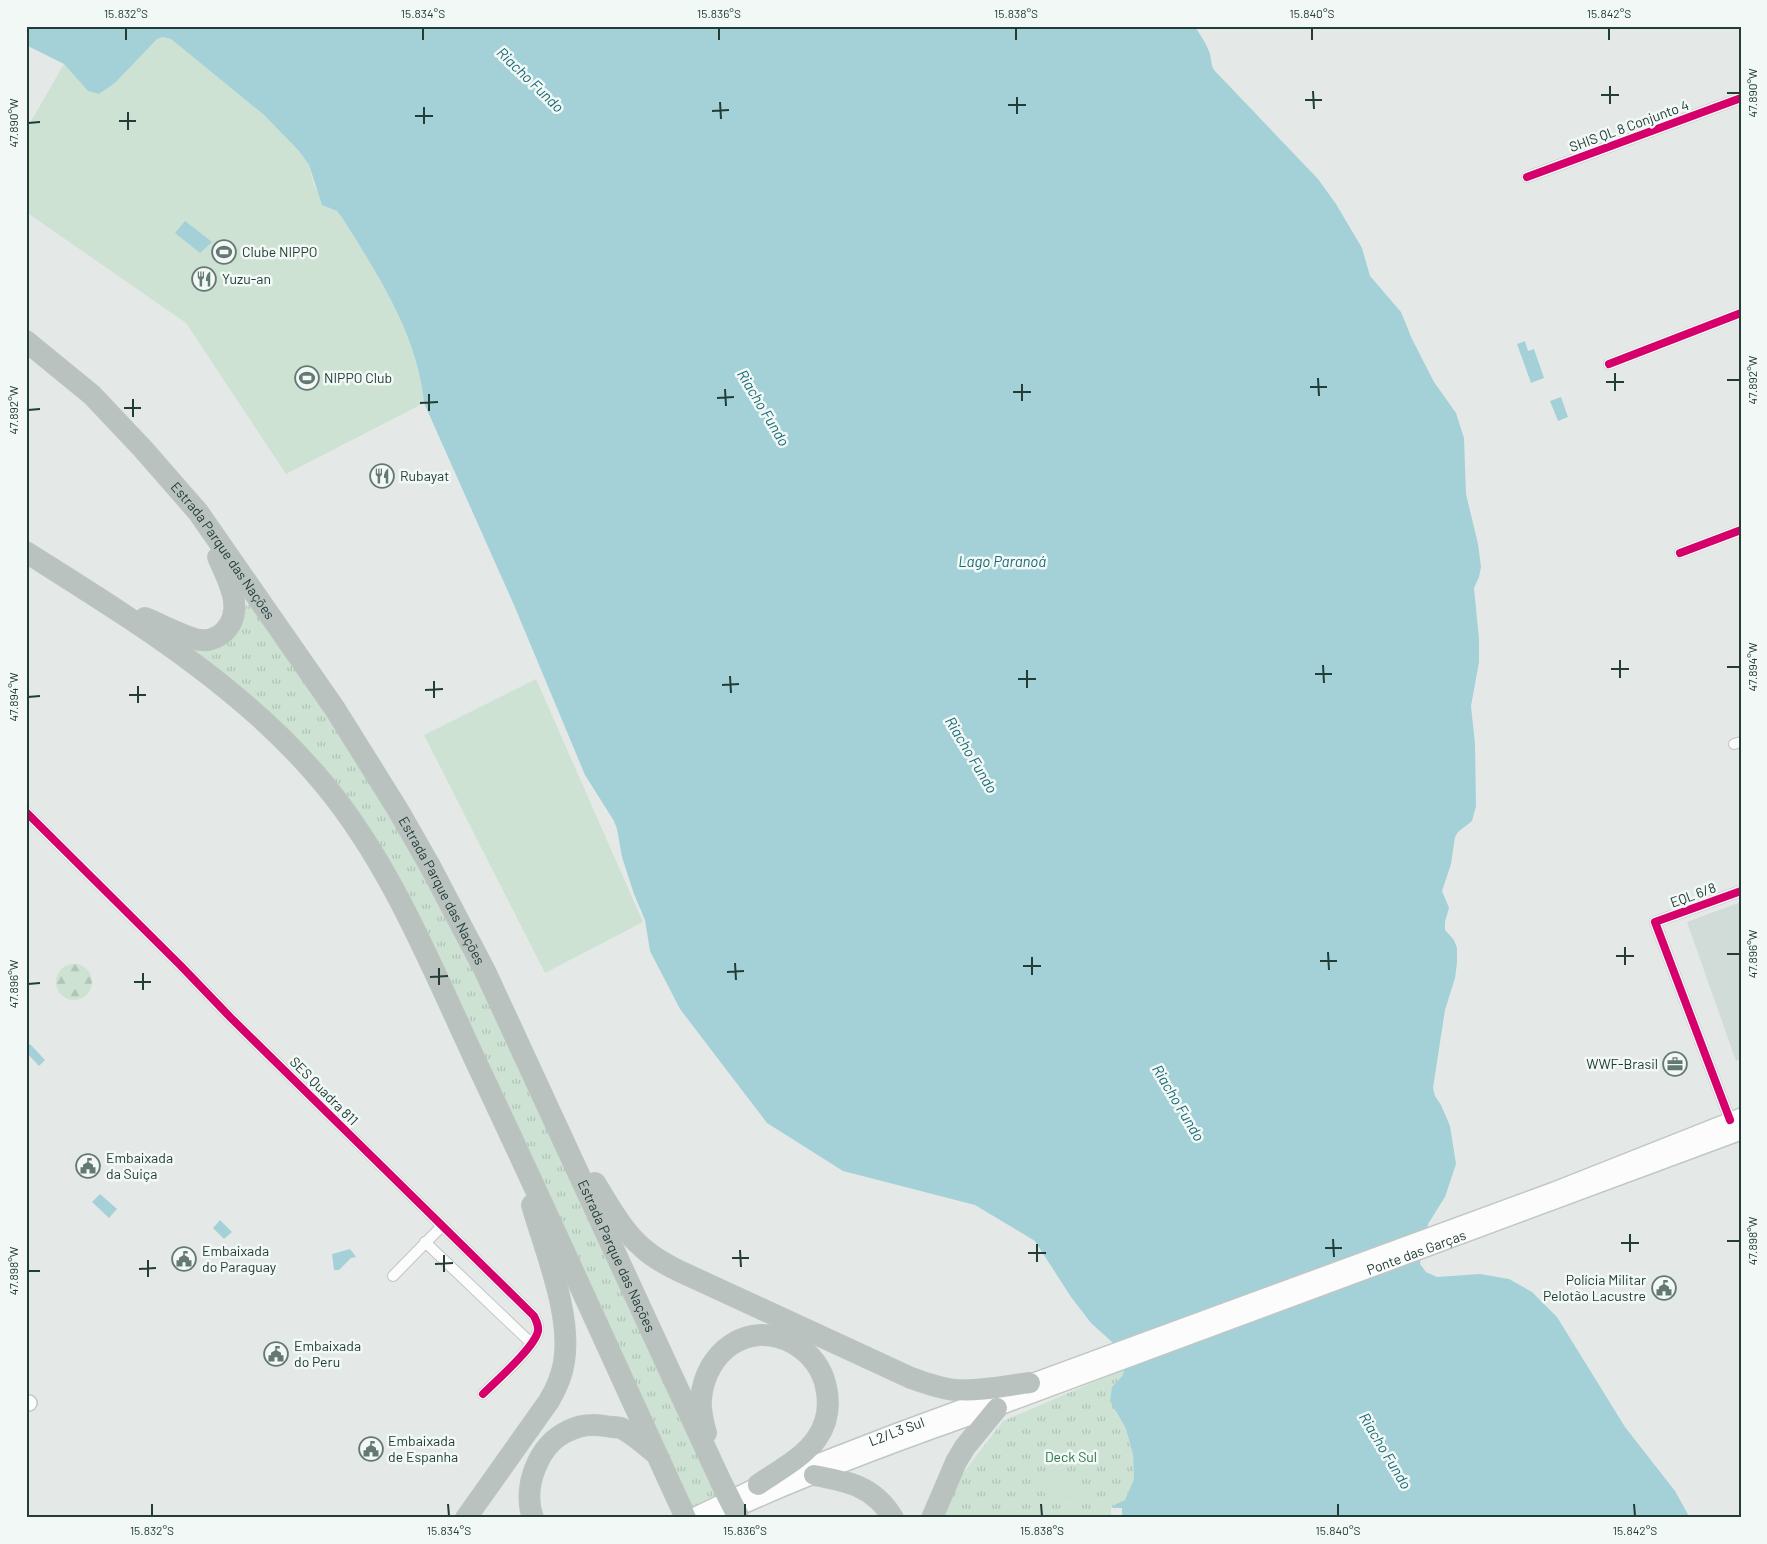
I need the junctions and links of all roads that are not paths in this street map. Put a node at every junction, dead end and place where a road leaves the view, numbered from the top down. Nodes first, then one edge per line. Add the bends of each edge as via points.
1 (1741, 98) edge
2 (1527, 177) dead end
3 (1741, 313) edge
4 (26, 341) edge
5 (1609, 364) dead end
6 (198, 512) junction
7 (1741, 530) edge
8 (26, 552) edge
9 (1680, 553) dead end
10 (104, 602) junction
11 (26, 812) edge
12 (1741, 891) edge
13 (553, 1117) junction
14 (1735, 1118) edge
15 (1741, 1132) edge
16 (524, 1164) junction
17 (442, 1226) junction
18 (1462, 1230) junction
19 (425, 1242) junction
20 (393, 1276) dead end
21 (531, 1344) junction
22 (1107, 1353) joint
23 (1091, 1372) joint
24 (1030, 1383) junction
25 (483, 1394) dead end
26 (997, 1408) junction
27 (658, 1456) junction
28 (814, 1475) junction
29 (719, 1478) junction
30 (758, 1485) junction
31 (466, 1518) edge
32 (534, 1518) edge
33 (688, 1518) edge
34 (716, 1518) edge
35 (739, 1518) edge
36 (893, 1518) edge
37 (932, 1518) edge

1 - 2 street, SHIS QL 8 Conjunto 4
3 - 5 street
4 - 6 highway, Estrada Parque das Nações via 92,395
6 - 10 highway via 232,591 235,606 229,627 220,636 209,640 197,639
6 - 13 highway, Estrada Parque das Nações via 335,709 398,810 485,971
7 - 9 street
8 - 10 highway
10 - 16 highway via 204,670 262,719 325,785 394,888
11 - 17 street, SES Quadra 811
12 - 14 street, EQL 6/8 via 1655,922
13 - 24 highway via 625,1228 642,1248 663,1263 933,1386 973,1390
13 - 29 highway, Estrada Parque das Nações
14 - 18 main road, Ponte das Garças
15 - 18 main road, Ponte das Garças
16 - 27 highway
16 - 31 highway via 531,1201 558,1288 564,1320 564,1363 549,1401
17 - 19 street
17 - 21 street, SES Quadra 811 via 534,1316 538,1333
18 - 22 main road, Ponte das Garças
18 - 23 main road, Ponte das Garças
19 - 20 street
19 - 21 street
21 - 25 street, SES Quadra 811
22 - 24 main road, L2/L3 Sul
23 - 26 main road, L2/L3 Sul
24 - 30 main road, L2/L3 Sul
26 - 28 main road, L2/L3 Sul
26 - 37 highway via 956,1462
27 - 32 highway via 620,1428 592,1424 567,1431 542,1455 535,1469 530,1501
27 - 33 highway
28 - 34 main road, L2/L3 Sul
28 - 36 highway via 864,1488
29 - 30 highway via 702,1418 704,1384 712,1365 739,1339 772,1335 811,1356 824,1377 829,1402 827,1418 818,1437 801,1455
29 - 35 highway, Estrada Parque das Nações, bridge
30 - 33 main road, L2/L3 Sul

